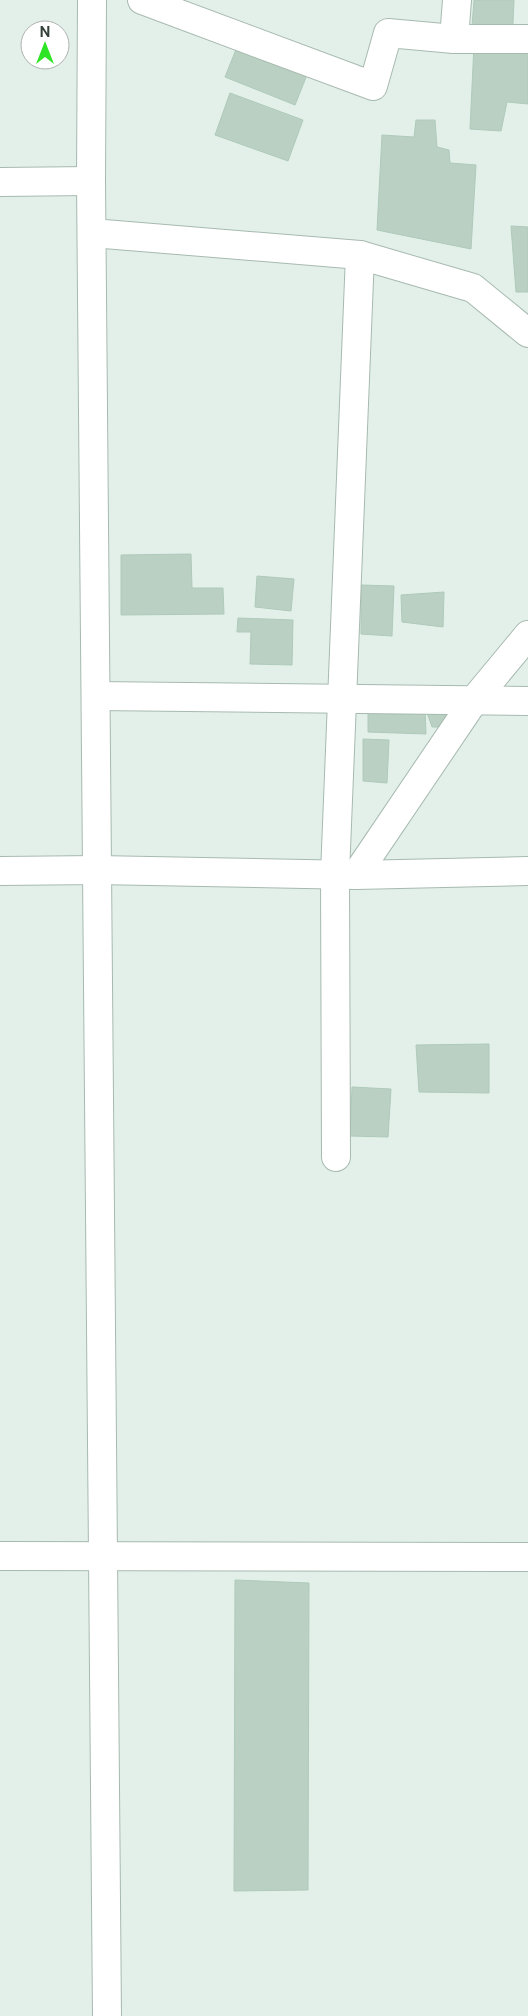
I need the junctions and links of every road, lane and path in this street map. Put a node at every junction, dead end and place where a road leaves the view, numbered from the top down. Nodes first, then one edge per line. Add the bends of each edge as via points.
1 (92, 0) edge
2 (142, 0) edge
3 (458, 0) edge
4 (454, 39) junction
5 (528, 39) edge
6 (91, 181) junction
7 (0, 182) edge
8 (92, 233) junction
9 (360, 255) junction
10 (528, 333) edge
11 (528, 635) edge
12 (96, 696) junction
13 (341, 698) junction
14 (475, 699) junction
15 (528, 701) edge
16 (97, 870) junction
17 (0, 871) edge
18 (528, 871) edge
19 (345, 875) junction
20 (336, 1157) dead end
21 (0, 1556) edge
22 (104, 1557) junction
23 (528, 1557) edge
24 (107, 2016) edge

1 - 6 street
2 - 4 street via 373,86 388,33
3 - 4 street
4 - 5 street
6 - 7 street
6 - 8 street
8 - 9 street
8 - 12 street
9 - 10 street via 473,288
9 - 13 street
11 - 14 street
12 - 13 street
12 - 16 street
13 - 14 street
13 - 19 street
14 - 15 street
14 - 19 street
16 - 17 street
16 - 19 street
16 - 22 street
18 - 19 street
19 - 20 street
21 - 22 street
22 - 23 street
22 - 24 street

